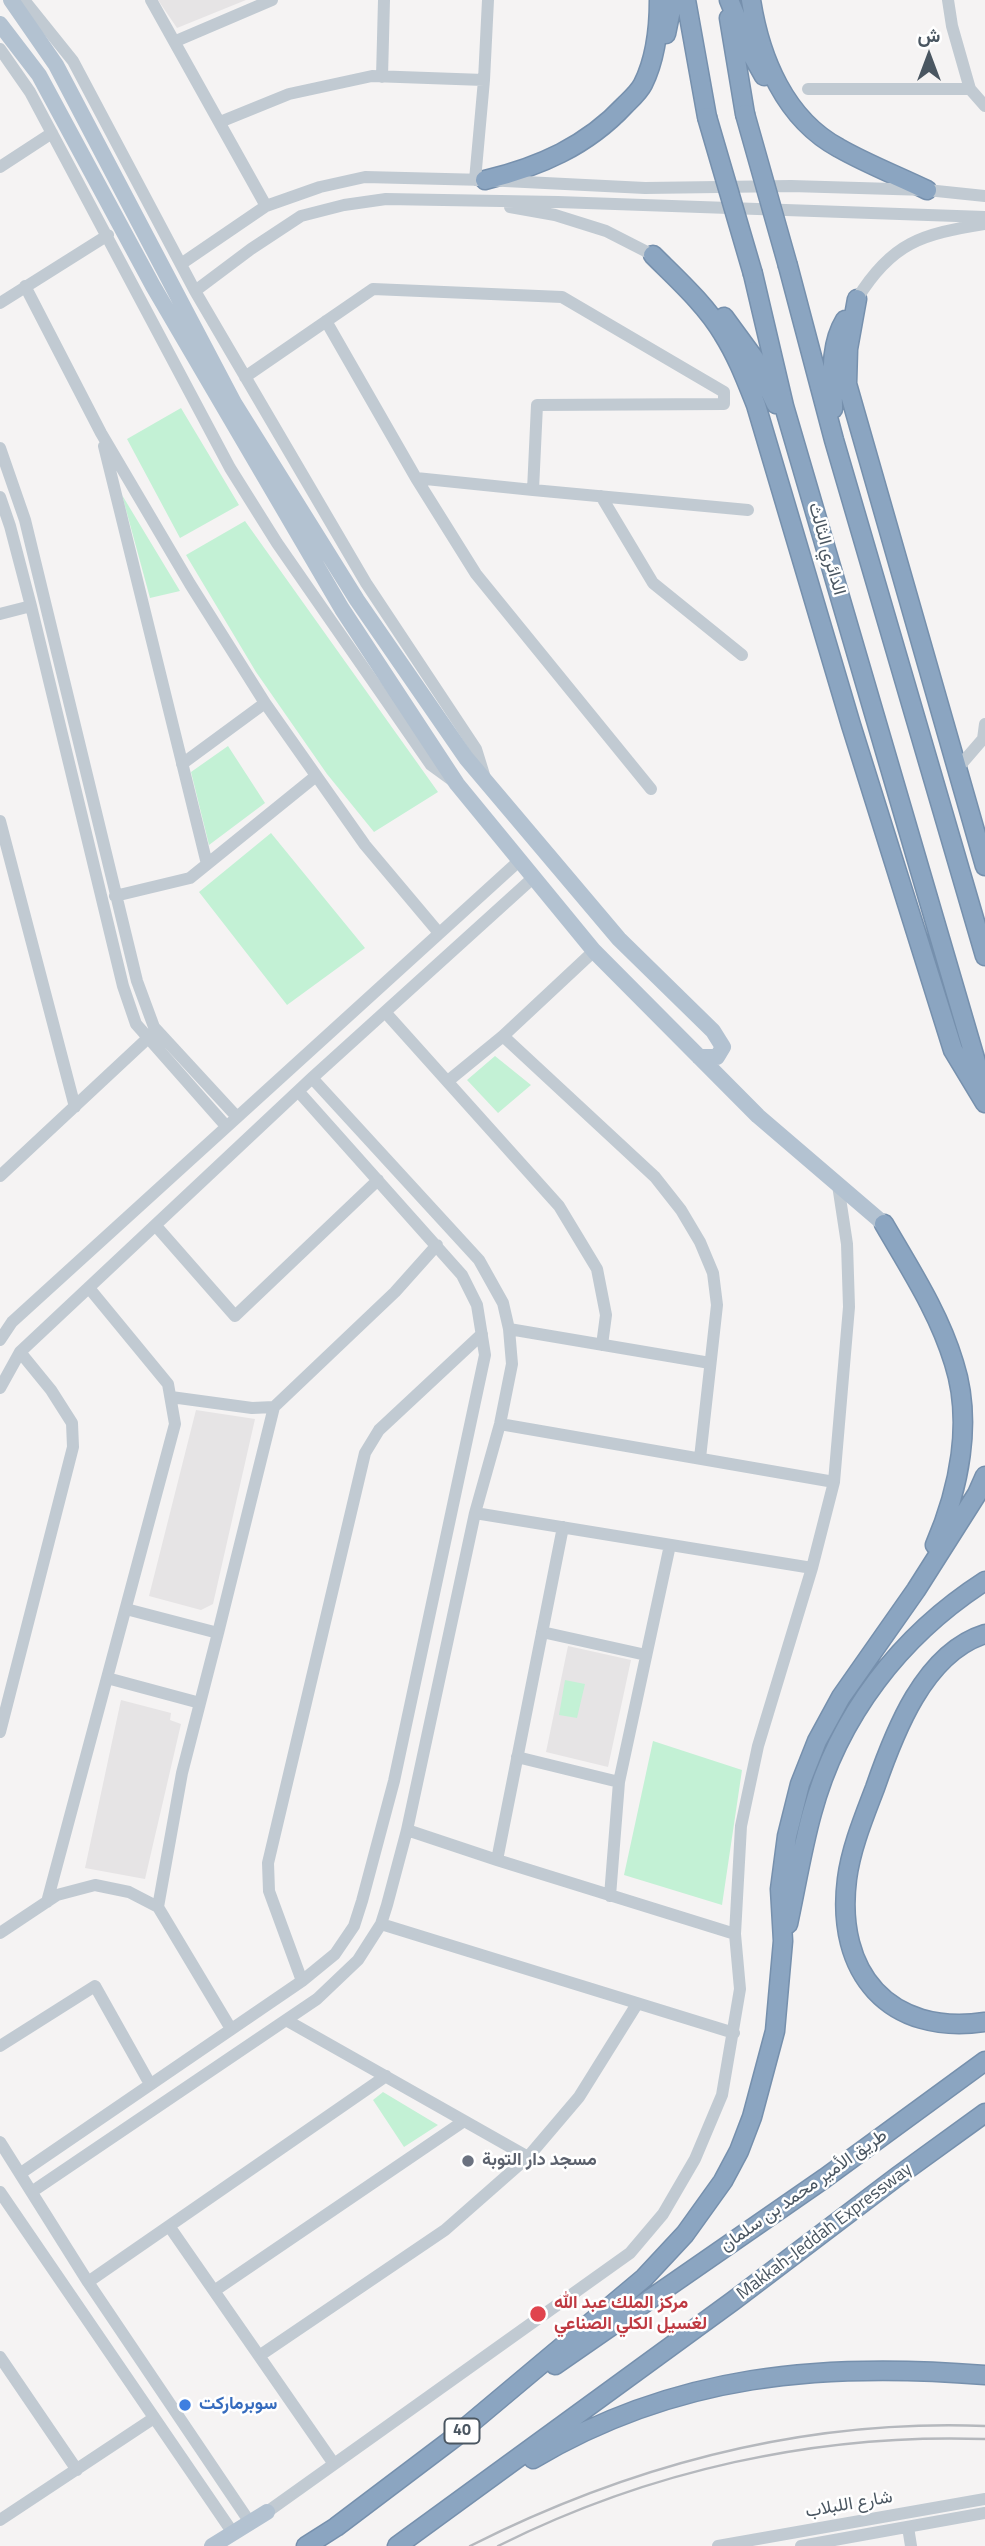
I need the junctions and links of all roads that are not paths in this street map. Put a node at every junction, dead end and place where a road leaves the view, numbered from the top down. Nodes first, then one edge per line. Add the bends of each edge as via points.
1 (11, 0) edge
2 (24, 0) edge
3 (151, 0) edge
4 (272, 0) edge
5 (384, 0) edge
6 (488, 0) edge
7 (659, 0) edge
8 (673, 0) edge
9 (686, 0) edge
10 (727, 0) edge
11 (751, 0) edge
12 (948, 0) edge
13 (0, 24) edge
14 (176, 41) junction
15 (0, 49) edge
16 (382, 77) junction
17 (484, 80) junction
18 (643, 86) junction
19 (808, 89) dead end
20 (970, 89) junction
21 (985, 106) edge
22 (797, 116) junction
23 (220, 122) junction
24 (52, 134) junction
25 (0, 167) edge
26 (480, 180) junction
27 (927, 190) junction
28 (985, 196) edge
29 (471, 200) junction
30 (266, 206) junction
31 (985, 217) edge
32 (985, 225) edge
33 (108, 235) junction
34 (653, 255) junction
35 (181, 264) junction
36 (25, 286) junction
37 (195, 291) junction
38 (858, 299) junction
39 (0, 303) edge
40 (326, 321) junction
41 (245, 377) junction
42 (101, 433) junction
43 (793, 438) junction
44 (834, 440) junction
45 (0, 448) edge
46 (416, 478) junction
47 (533, 490) junction
48 (601, 496) junction
49 (0, 497) edge
50 (748, 510) dead end
51 (5, 528) edge
52 (31, 607) junction
53 (0, 614) edge
54 (849, 625) junction
55 (742, 655) dead end
56 (265, 703) junction
57 (985, 724) edge
58 (851, 725) junction
59 (982, 745) edge
60 (182, 764) junction
61 (957, 769) junction
62 (316, 776) junction
63 (486, 782) junction
64 (457, 783) junction
65 (651, 789) dead end
66 (0, 821) edge
67 (520, 860) junction
68 (207, 864) junction
69 (985, 866) edge
70 (534, 877) junction
71 (115, 896) junction
72 (439, 933) junction
73 (594, 951) junction
74 (985, 956) edge
75 (385, 1012) junction
76 (503, 1036) junction
77 (148, 1038) junction
78 (699, 1058) junction
79 (312, 1078) junction
80 (448, 1081) junction
81 (298, 1091) junction
82 (985, 1094) edge
83 (985, 1103) edge
84 (75, 1107) junction
85 (237, 1117) junction
86 (226, 1126) junction
87 (0, 1176) edge
88 (378, 1180) junction
89 (838, 1185) junction
90 (884, 1224) joint
91 (156, 1226) junction
92 (437, 1245) junction
93 (89, 1288) junction
94 (509, 1329) junction
95 (482, 1334) junction
96 (0, 1340) edge
97 (602, 1345) junction
98 (20, 1352) junction
99 (710, 1363) junction
100 (0, 1388) edge
101 (171, 1398) junction
102 (274, 1407) junction
103 (500, 1424) junction
104 (700, 1458) junction
105 (985, 1476) edge
106 (834, 1482) junction
107 (475, 1513) junction
108 (563, 1527) junction
109 (670, 1545) junction
110 (812, 1568) junction
111 (985, 1581) edge
112 (916, 1590) junction
113 (125, 1609) junction
114 (542, 1632) junction
115 (218, 1633) junction
116 (985, 1633) edge
117 (646, 1655) junction
118 (107, 1678) junction
119 (200, 1703) junction
120 (0, 1732) edge
121 (517, 1757) junction
122 (619, 1782) junction
123 (407, 1830) junction
124 (497, 1860) junction
125 (610, 1896) junction
126 (47, 1902) junction
127 (158, 1906) junction
128 (381, 1924) junction
129 (0, 1933) edge
130 (735, 1934) junction
131 (783, 1941) junction
132 (302, 1981) junction
133 (637, 2004) junction
134 (286, 2020) junction
135 (985, 2022) edge
136 (231, 2029) junction
137 (734, 2033) junction
138 (0, 2046) edge
139 (985, 2061) edge
140 (386, 2076) junction
141 (150, 2084) junction
142 (985, 2113) edge
143 (464, 2121) junction
144 (0, 2142) edge
145 (528, 2157) junction
146 (21, 2173) junction
147 (33, 2191) junction
148 (0, 2192) edge
149 (169, 2226) junction
150 (88, 2282) junction
151 (214, 2291) junction
152 (259, 2356) junction
153 (0, 2357) edge
154 (919, 2370) junction
155 (985, 2375) edge
156 (985, 2384) edge
157 (154, 2418) junction
158 (459, 2433) junction
159 (334, 2464) junction
160 (77, 2470) junction
161 (985, 2498) edge
162 (267, 2512) joint
163 (985, 2513) edge
164 (0, 2520) edge
165 (249, 2521) junction
166 (908, 2527) junction
167 (233, 2533) junction
168 (405, 2541) edge
169 (212, 2546) edge
170 (306, 2546) edge
171 (718, 2546) edge
172 (801, 2546) edge
173 (911, 2546) edge

1 - 63 main road via 56,65 234,403 358,600
2 - 35 street via 73,61
3 - 14 street
4 - 14 street
5 - 16 street
6 - 17 street
7 - 18 highway via 655,44
8 - 18 highway via 660,56
9 - 43 highway, الدائري الثالث, bridge via 707,117 753,274
10 - 22 highway via 767,82
10 - 44 highway, bridge via 745,114
11 - 22 highway via 756,31 772,74
12 - 20 street
13 - 64 main road via 39,75 153,286 342,609
14 - 23 street
15 - 24 street
16 - 17 street
16 - 23 street via 289,94
17 - 26 street
18 - 26 highway via 575,147 524,171
19 - 20 street
20 - 21 street
22 - 27 highway via 837,147
23 - 30 street
24 - 25 street
24 - 33 street
26 - 27 street via 645,188
26 - 30 street via 365,177
27 - 28 street
29 - 31 street
29 - 34 street via 568,219 606,231
29 - 37 street via 386,198 301,216
30 - 35 street
32 - 38 street via 941,231 891,255
33 - 36 street
33 - 64 street via 230,468 277,542 431,765
34 - 43 highway via 690,281 727,320 754,358
34 - 58 highway via 722,332 741,367
35 - 37 street
36 - 39 street
36 - 42 street
37 - 41 street
38 - 44 highway via 841,327 832,361
38 - 61 highway via 848,349 848,384
40 - 41 street
40 - 46 street
40 - 47 street via 373,289 562,297 724,392 724,404 537,405
41 - 63 street via 366,583 476,749
42 - 56 street
42 - 60 street
43 - 54 highway, الدائري الثالث
44 - 74 highway
45 - 71 street via 25,520
46 - 47 street
46 - 65 street via 476,574
47 - 48 street
48 - 50 street
48 - 55 street via 653,583
49 - 51 street
51 - 52 street
52 - 53 street
52 - 77 street via 123,986 136,1024
54 - 58 highway
54 - 82 highway, الدائري الثالث
56 - 60 street
56 - 62 street
57 - 59 street
58 - 83 highway via 953,1050
59 - 61 street
60 - 68 street
61 - 69 highway
62 - 68 street
62 - 72 street via 365,845
63 - 78 main road via 618,939 713,1031 723,1047 717,1057
64 - 67 main road
66 - 84 street
67 - 70 main road
67 - 72 street
68 - 71 street via 190,878
70 - 73 main road
70 - 75 street
71 - 85 street via 154,1027
72 - 85 street
73 - 76 street
73 - 78 main road
75 - 79 street
75 - 80 street
76 - 80 street
76 - 99 street via 655,1177 681,1210 713,1273 717,1305
77 - 84 street
77 - 86 street
78 - 89 main road
79 - 81 street
79 - 94 street via 479,1260 503,1303
80 - 97 street via 559,1206 597,1269 607,1315
81 - 88 street
81 - 91 street
84 - 87 street
85 - 86 street
86 - 96 street via 12,1322
88 - 91 street via 235,1316
88 - 92 street
89 - 90 main road
89 - 106 street via 847,1244 849,1307
90 - 112 highway via 941,1328 955,1365 961,1405 963,1446 955,1490
91 - 93 street
92 - 95 street via 462,1275 477,1306
92 - 102 street via 395,1292
93 - 98 street
93 - 101 street via 168,1384
94 - 97 street
94 - 103 street via 512,1364
95 - 132 street via 485,1355 394,1782 362,1901 354,1926 335,1954
95 - 132 street via 379,1430 365,1453 268,1863 270,1891
97 - 99 street
98 - 100 street
98 - 120 street via 72,1423 74,1447
99 - 104 street
101 - 102 street
101 - 113 street via 176,1423
102 - 115 street
103 - 104 street
103 - 107 street
104 - 106 street
105 - 112 highway
106 - 110 street
107 - 108 street
107 - 123 street
108 - 109 street
108 - 114 street
109 - 110 street
109 - 117 street
110 - 130 street via 758,1746 741,1826
111 - 131 highway via 937,1616 898,1654 855,1712 812,1813
112 - 131 highway via 841,1697 800,1784 780,1889
113 - 115 street
113 - 118 street
114 - 117 street
114 - 121 street
115 - 119 street
116 - 135 highway via 945,1657 920,1688 894,1735 858,1836 847,1878 846,1917 853,1952 867,1982 892,2006 926,2022 960,2026
117 - 122 street
118 - 119 street
118 - 126 street
119 - 127 street
121 - 122 street
121 - 124 street
122 - 125 street
123 - 124 street
123 - 128 street
124 - 125 street
125 - 130 street
126 - 127 street via 94,1885 128,1892
126 - 129 street
127 - 136 street
128 - 133 street
128 - 134 street via 358,1960 317,1999
130 - 137 street via 740,1989
131 - 158 highway via 775,2031 765,2072 739,2151 723,2181 685,2234 644,2278
132 - 136 street
133 - 137 street
133 - 145 street via 579,2097
134 - 140 street
134 - 147 street
136 - 141 street
137 - 159 street via 722,2095 695,2159 663,2214 630,2253
138 - 141 street via 95,1986
139 - 158 highway, طريق الأمير محمد بن سلمان / 40
140 - 143 street
140 - 149 street
141 - 146 street
142 - 168 highway, Makkah-Jeddah Expressway
143 - 145 street
143 - 151 street
144 - 146 street
145 - 152 street via 445,2230
146 - 147 street
147 - 150 street
148 - 157 street
149 - 150 street
149 - 151 street
150 - 165 street
151 - 152 street
152 - 159 street
153 - 160 street
154 - 155 highway
154 - 156 highway
154 - 168 highway via 837,2371 757,2379 637,2408 568,2438
157 - 160 street
157 - 167 street
158 - 170 highway, 40
159 - 162 street
160 - 164 street
161 - 171 street, شارع اللبلاب
162 - 165 main road
163 - 166 street, شارع اللبلاب
165 - 167 main road
166 - 172 street, شارع اللبلاب
166 - 173 street
167 - 169 main road

